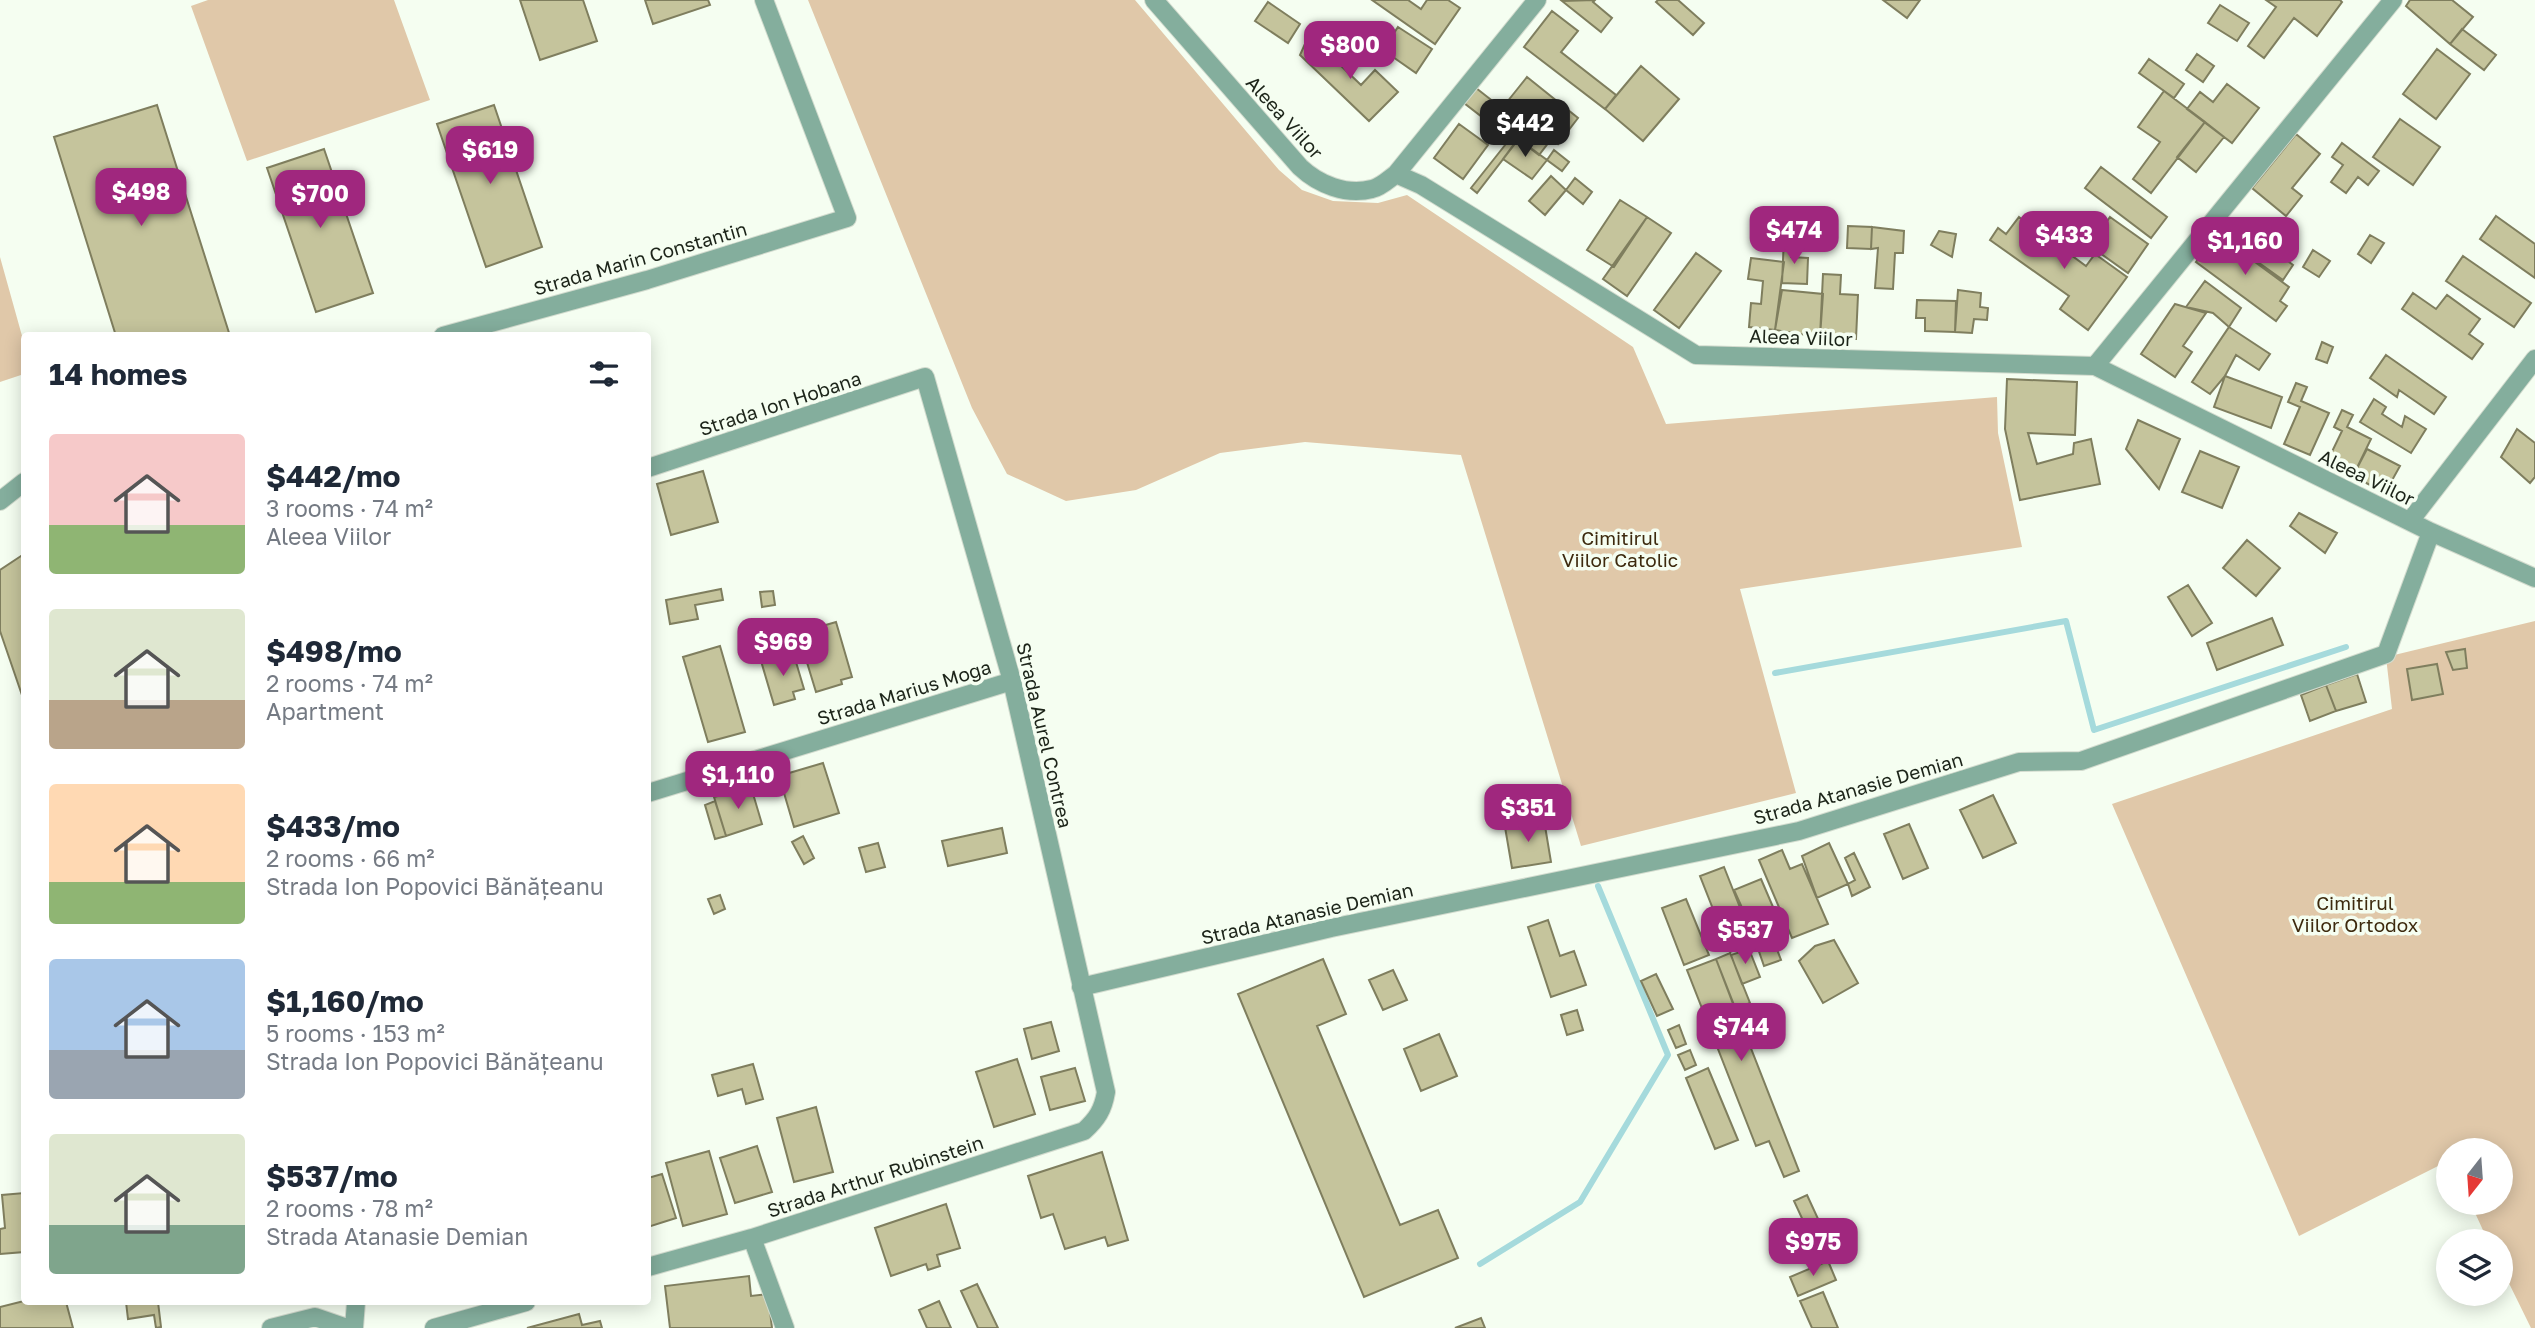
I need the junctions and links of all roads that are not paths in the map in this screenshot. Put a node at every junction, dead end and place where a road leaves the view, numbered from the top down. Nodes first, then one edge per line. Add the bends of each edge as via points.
1 (764, 0) edge
2 (1154, 0) edge
3 (1537, 0) edge
4 (2393, 0) edge
5 (1396, 174) junction
6 (458, 332) edge
7 (2535, 359) edge
8 (2095, 366) junction
9 (925, 377) joint
10 (651, 467) edge
11 (21, 484) edge
12 (0, 501) edge
13 (2410, 522) junction
14 (2431, 532) junction
15 (2535, 578) edge
16 (1012, 681) junction
17 (651, 792) edge
18 (1081, 987) junction
19 (1104, 1107) joint
20 (751, 1238) junction
21 (651, 1266) edge
22 (356, 1305) edge
23 (515, 1305) edge
24 (271, 1328) edge
25 (347, 1328) edge
26 (354, 1328) edge
27 (434, 1328) edge
28 (785, 1328) edge

1 - 6 street, Strada Marin Constantin via 848,218
2 - 5 street, Aleea Viilor via 1313,179 1337,189 1357,190 1373,189
3 - 5 street
4 - 8 street
5 - 8 street, Aleea Viilor via 1696,355
7 - 13 street
8 - 13 street, Aleea Viilor
9 - 10 street, Strada Ion Hobana
9 - 16 street, Strada Aurel Contrea
11 - 12 street
13 - 14 street, Aleea Viilor
14 - 15 street, Aleea Viilor
14 - 18 street, Strada Atanasie Demian via 2386,654 2081,761 2019,762 1799,831 1331,928
16 - 17 street, Strada Marius Moga
16 - 18 street, Strada Aurel Contrea
18 - 19 street, Strada Aurel Contrea via 1106,1092
19 - 20 street, Strada Arthur Rubinstein via 1084,1131
20 - 21 street, Strada Arthur Rubinstein
20 - 28 street
22 - 26 street
23 - 27 street
24 - 25 street via 315,1317

